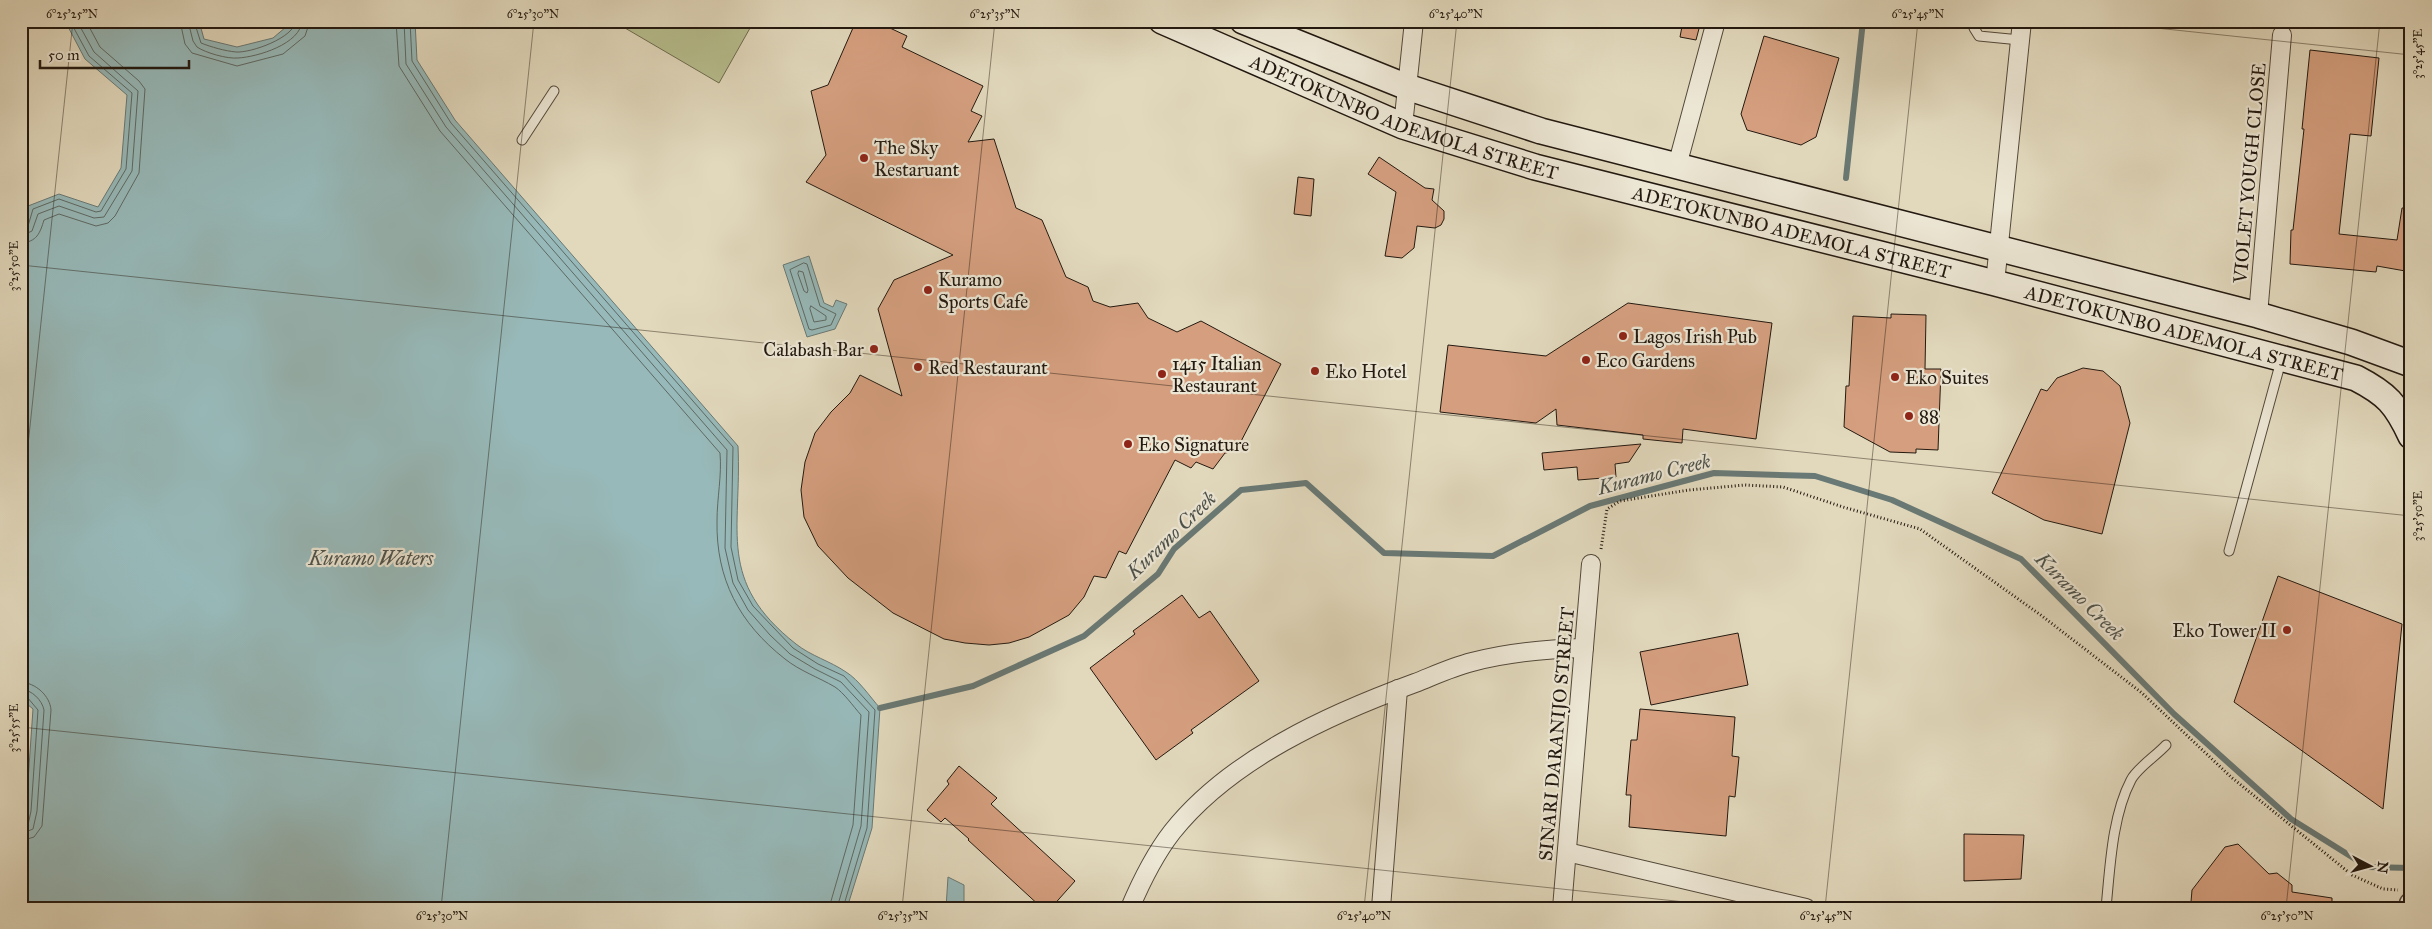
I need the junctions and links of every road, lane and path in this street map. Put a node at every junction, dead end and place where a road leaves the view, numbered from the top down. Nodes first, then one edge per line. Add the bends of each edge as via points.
1 (1162, 21) edge
2 (1243, 21) edge
3 (1414, 21) edge
4 (1716, 21) edge
5 (1975, 21) edge
6 (2022, 21) edge
7 (2282, 35) dead end
8 (2020, 40) junction
9 (1407, 87) junction
10 (554, 91) dead end
11 (1403, 126) junction
12 (522, 140) dead end
13 (1677, 166) junction
14 (2000, 248) junction
15 (1996, 283) junction
16 (2258, 315) junction
17 (2282, 358) junction
18 (2411, 364) edge
19 (2411, 436) edge
20 (2229, 551) dead end
21 (1591, 564) joint
22 (1584, 648) junction
23 (1398, 689) junction
24 (2166, 746) dead end
25 (1567, 852) junction
26 (2408, 901) edge
27 (1130, 908) edge
28 (1381, 908) edge
29 (1562, 908) edge
30 (1806, 908) edge
31 (2106, 908) edge

1 - 11 main road, ADETOKUNBO ADEMOLA STREET
2 - 9 main road, ADETOKUNBO ADEMOLA STREET
3 - 9 street
4 - 13 street
5 - 8 lane via 1974,28 1979,36
6 - 8 street
7 - 16 street, VIOLET YOUGH CLOSE
8 - 14 street
9 - 11 street
9 - 13 main road, ADETOKUNBO ADEMOLA STREET via 1541,132
10 - 12 lane
11 - 15 main road, ADETOKUNBO ADEMOLA STREET via 1535,167
13 - 14 main road, ADETOKUNBO ADEMOLA STREET
14 - 15 street
14 - 16 main road, ADETOKUNBO ADEMOLA STREET
15 - 17 main road, ADETOKUNBO ADEMOLA STREET
16 - 18 main road, ADETOKUNBO ADEMOLA STREET via 2351,342
17 - 19 main road, ADETOKUNBO ADEMOLA STREET via 2356,378 2380,390 2400,412
17 - 20 lane
21 - 22 street, SINARI DARANIJO STREET
21 - 26 path via 1602,548 1607,509 1611,506 1620,501 1699,489 1745,485 1783,487 1920,529 2142,693 2231,777 2352,875
22 - 23 street via 1542,649 1471,662
22 - 25 street, SINARI DARANIJO STREET
23 - 27 street via 1331,717 1257,757 1212,792 1172,832 1142,880
23 - 28 street
24 - 31 lane via 2131,779 2122,803 2112,850
25 - 29 street, SINARI DARANIJO STREET
25 - 30 street

